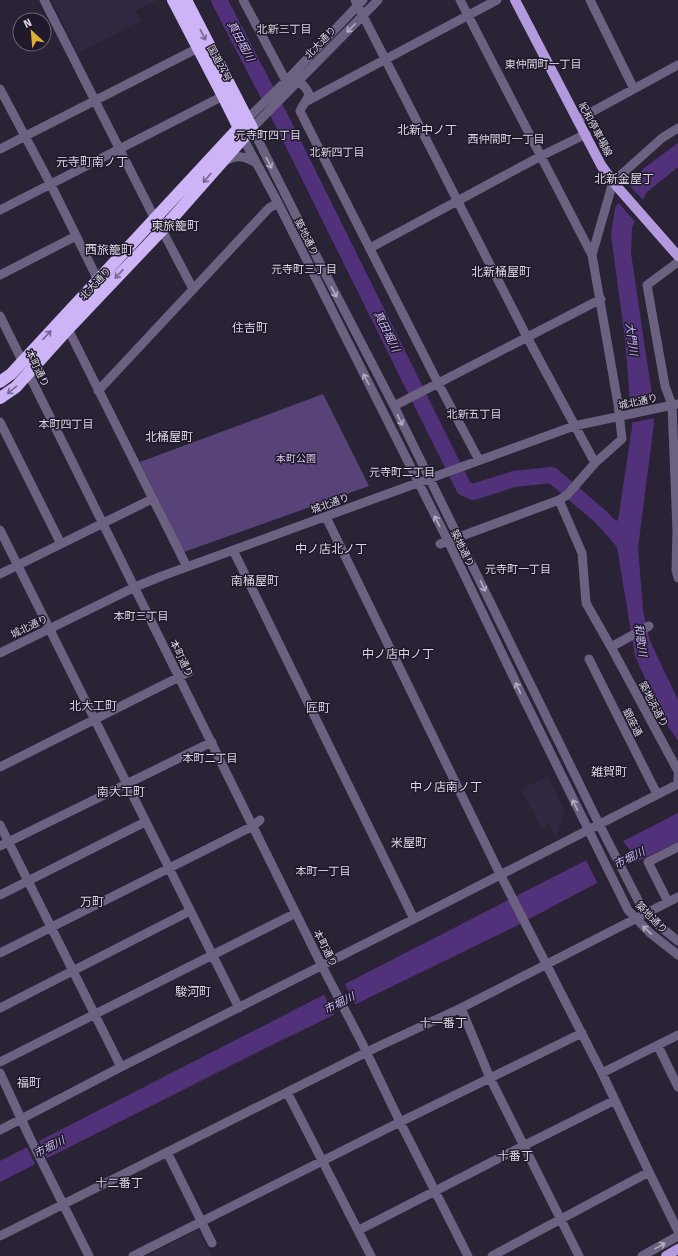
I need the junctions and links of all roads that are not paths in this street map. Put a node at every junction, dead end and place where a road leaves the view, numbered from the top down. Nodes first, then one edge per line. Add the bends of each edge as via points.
1 (44, 0) edge
2 (173, 0) edge
3 (186, 0) edge
4 (243, 0) edge
5 (378, 0) edge
6 (460, 0) edge
7 (497, 0) edge
8 (515, 0) edge
9 (590, 0) edge
10 (358, 2) edge
11 (468, 15) junction
12 (363, 16) junction
13 (198, 48) junction
14 (386, 60) junction
15 (678, 65) edge
16 (286, 81) junction
17 (299, 81) junction
18 (0, 89) edge
19 (634, 89) junction
20 (224, 96) junction
21 (94, 100) junction
22 (307, 101) junction
23 (578, 120) junction
24 (245, 128) junction
25 (678, 128) edge
26 (586, 134) junction
27 (25, 136) junction
28 (0, 149) edge
29 (119, 150) junction
30 (541, 156) junction
31 (220, 163) junction
32 (257, 164) junction
33 (51, 185) junction
34 (616, 185) junction
35 (458, 201) junction
36 (278, 203) junction
37 (0, 210) edge
38 (158, 224) junction
39 (76, 236) junction
40 (370, 248) junction
41 (592, 255) junction
42 (678, 256) edge
43 (678, 262) edge
44 (0, 275) edge
45 (98, 280) junction
46 (193, 289) junction
47 (601, 299) junction
48 (0, 316) edge
49 (68, 329) junction
50 (527, 337) junction
51 (22, 361) junction
52 (28, 373) junction
53 (0, 382) edge
54 (438, 383) junction
55 (98, 391) junction
56 (0, 398) edge
57 (675, 404) edge
58 (394, 406) junction
59 (619, 416) junction
60 (0, 422) edge
61 (574, 426) junction
62 (479, 460) junction
63 (595, 463) junction
64 (429, 478) junction
65 (418, 482) junction
66 (563, 497) junction
67 (152, 498) junction
68 (326, 516) junction
69 (103, 523) junction
70 (0, 530) edge
71 (458, 537) junction
72 (444, 543) junction
73 (60, 544) junction
74 (233, 550) junction
75 (18, 566) junction
76 (187, 567) junction
77 (0, 574) edge
78 (678, 578) edge
79 (135, 587) junction
80 (649, 626) dead end
81 (49, 628) junction
82 (611, 647) junction
83 (0, 653) edge
84 (589, 659) dead end
85 (189, 672) dead end
86 (179, 677) junction
87 (95, 720) junction
88 (212, 742) junction
89 (0, 767) edge
90 (678, 772) edge
91 (678, 776) edge
92 (126, 784) junction
93 (657, 794) junction
94 (145, 822) junction
95 (257, 823) junction
96 (599, 824) junction
97 (0, 825) edge
98 (588, 830) junction
99 (4, 844) edge
100 (678, 847) edge
101 (169, 869) junction
102 (500, 874) junction
103 (28, 881) junction
104 (0, 895) edge
105 (678, 897) edge
106 (668, 902) junction
107 (190, 911) junction
108 (296, 913) junction
109 (647, 914) junction
110 (414, 919) junction
111 (636, 919) junction
112 (52, 928) junction
113 (678, 941) edge
114 (0, 953) edge
115 (212, 955) junction
116 (678, 955) edge
117 (546, 965) junction
118 (322, 966) junction
119 (72, 971) junction
120 (0, 1008) edge
121 (238, 1008) junction
122 (461, 1008) junction
123 (95, 1015) junction
124 (582, 1033) junction
125 (678, 1036) edge
126 (658, 1046) junction
127 (366, 1052) junction
128 (0, 1062) edge
129 (121, 1067) junction
130 (0, 1073) edge
131 (602, 1073) junction
132 (490, 1078) junction
133 (678, 1087) edge
134 (287, 1092) junction
135 (615, 1100) junction
136 (22, 1119) junction
137 (400, 1122) junction
138 (0, 1130) edge
139 (523, 1146) junction
140 (166, 1152) junction
141 (322, 1162) junction
142 (649, 1172) junction
143 (436, 1191) junction
144 (63, 1204) junction
145 (561, 1219) junction
146 (202, 1222) junction
147 (358, 1230) junction
148 (678, 1231) edge
149 (0, 1236) edge
150 (678, 1236) edge
151 (212, 1243) dead end
152 (678, 1249) edge
153 (89, 1256) edge
154 (133, 1256) edge
155 (371, 1256) edge
156 (468, 1256) edge
157 (492, 1256) edge
158 (580, 1256) edge
159 (642, 1256) edge
160 (666, 1256) edge

1 - 21 street
2 - 13 highway, 国道24号
3 -> 24 highway, 国道24号
4 - 16 street
5 - 12 street, 北大通り
6 - 11 street
7 - 11 street
8 - 23 main road, 紀和停車場線
9 - 19 street
10 - 12 street
10 - 16 street, 北大通り
11 - 14 street
11 - 30 street
12 - 14 street
12 -> 17 street, 北大通り
13 - 20 highway, 国道24号
13 - 21 street
14 - 22 street
14 - 35 street
15 - 19 street
16 - 24 street, 北大通り via 264,103
17 - 22 street via 308,90
17 - 24 street, 北大通り via 268,112
18 - 27 street
19 - 23 street
20 - 24 highway, 国道24号
20 - 29 street
21 - 27 street
21 - 29 street
22 - 40 street via 300,111
23 - 26 main road, 紀和停車場線
24 - 31 highway, 北大通り
24 - 32 street, 築地通り
24 - 38 highway, 北大通り
24 -> 58 street, 築地通り
25 - 34 street via 662,138
26 - 30 street
26 - 34 main road, 紀和停車場線
27 - 28 street
27 - 33 street
29 - 33 street
29 - 38 street
30 - 35 street
30 - 41 street
31 - 32 street via 236,157 247,157
31 -> 38 highway, 北大通り
32 - 36 street, 築地通り
33 - 37 street
33 - 39 street
34 - 41 street
34 - 42 main road, 紀和停車場線
35 - 40 street
35 - 50 street
36 - 46 street via 269,208
65 -> 36 street, 築地通り
38 - 45 highway, 北大通り
38 - 46 street
38 -> 49 highway, 北大通り
39 - 44 street
39 - 45 street
40 - 54 street
41 - 47 street
43 - 57 street via 647,285 665,386
51 -> 45 highway, 北大通り
46 - 55 street
47 - 50 street
47 - 59 street
48 - 51 street, 本町通り
49 - 52 highway, 北大通り
49 - 55 street
50 - 54 street
50 - 61 street
51 - 52 street, 本町通り
51 - 53 highway, 北大通り
52 -> 56 highway, 北大通り
52 - 69 street, 本町通り
54 - 58 street
54 - 62 street
55 - 67 street
57 - 59 street, 城北通り
57 - 78 street
58 -> 64 street, 築地通り
59 - 61 street, 城北通り
59 - 63 street via 622,439
60 - 73 street
61 - 62 street, 城北通り
61 - 63 street
62 - 64 street, 城北通り
63 - 66 street
64 - 65 street, 城北通り
64 - 71 street, 築地通り
65 - 68 street, 城北通り
72 -> 65 street, 築地通り
66 - 71 street
66 - 82 street, 築地浜通り via 582,553 586,603
67 - 69 street
67 - 76 street
68 - 74 street, 城北通り
68 - 102 street
69 - 73 street
69 - 79 street, 本町通り
70 - 75 street
71 - 72 street
71 -> 96 street, 築地通り
98 -> 72 street, 築地通り
73 - 75 street
74 - 76 street, 城北通り
74 - 110 street
75 - 77 street
75 - 81 street
76 - 79 street, 城北通り
79 - 81 street, 城北通り
79 - 86 street, 本町通り
80 - 82 street
81 - 83 street, 城北通り
81 - 87 street
82 - 90 street, 築地浜通り
84 - 93 street, 銀座通
85 - 86 street
86 - 87 street
86 - 88 street, 本町通り
87 - 89 street
87 - 92 street
88 - 92 street
88 - 95 street, 本町通り
91 - 93 street via 678,784
92 - 94 street
92 - 99 street
93 - 96 street
94 - 101 street
94 - 103 street
95 - 101 street
95 - 108 street, 本町通り
96 - 98 street
96 - 109 street, 築地通り
97 - 99 street
98 - 102 street
98 - 111 street, 築地通り via 628,910
99 - 103 street
100 - 106 street via 648,862
101 - 107 street
101 - 112 street
102 - 110 street
102 - 117 street
103 - 104 street
103 - 112 street
105 - 106 street
106 - 109 street
107 - 115 street
107 - 119 street
108 - 115 street
108 - 118 street, 本町通り
109 - 111 street
109 - 113 street, 築地通り
110 - 118 street
116 -> 111 street, 築地通り
111 - 117 street
112 - 114 street
112 - 119 street
115 - 121 street
115 - 123 street
117 - 122 street
117 - 124 street
118 - 121 street
118 - 127 street, 本町通り
119 - 120 street
119 - 123 street
121 - 129 street
122 - 127 street
122 - 132 street
123 - 128 street
123 - 129 street
124 - 131 street
124 - 132 street
125 - 126 street
126 - 131 street
126 - 133 street
127 - 134 street
127 - 137 street
129 - 136 street
130 - 136 street
131 - 135 street
132 - 137 street
132 - 139 street
134 - 140 street
134 - 141 street
135 - 139 street
135 - 142 street
136 - 138 street
136 - 144 street
137 - 141 street
137 - 143 street
139 - 143 street
139 - 145 street
140 - 144 street
140 - 146 street
141 - 146 street
141 - 147 street
142 - 145 street
142 - 148 street
143 - 147 street
143 - 156 street
144 - 149 street
144 - 153 street
145 - 157 street
145 - 158 street
146 - 151 street
146 - 154 street
147 - 155 street
159 -> 150 street
152 - 160 main road

